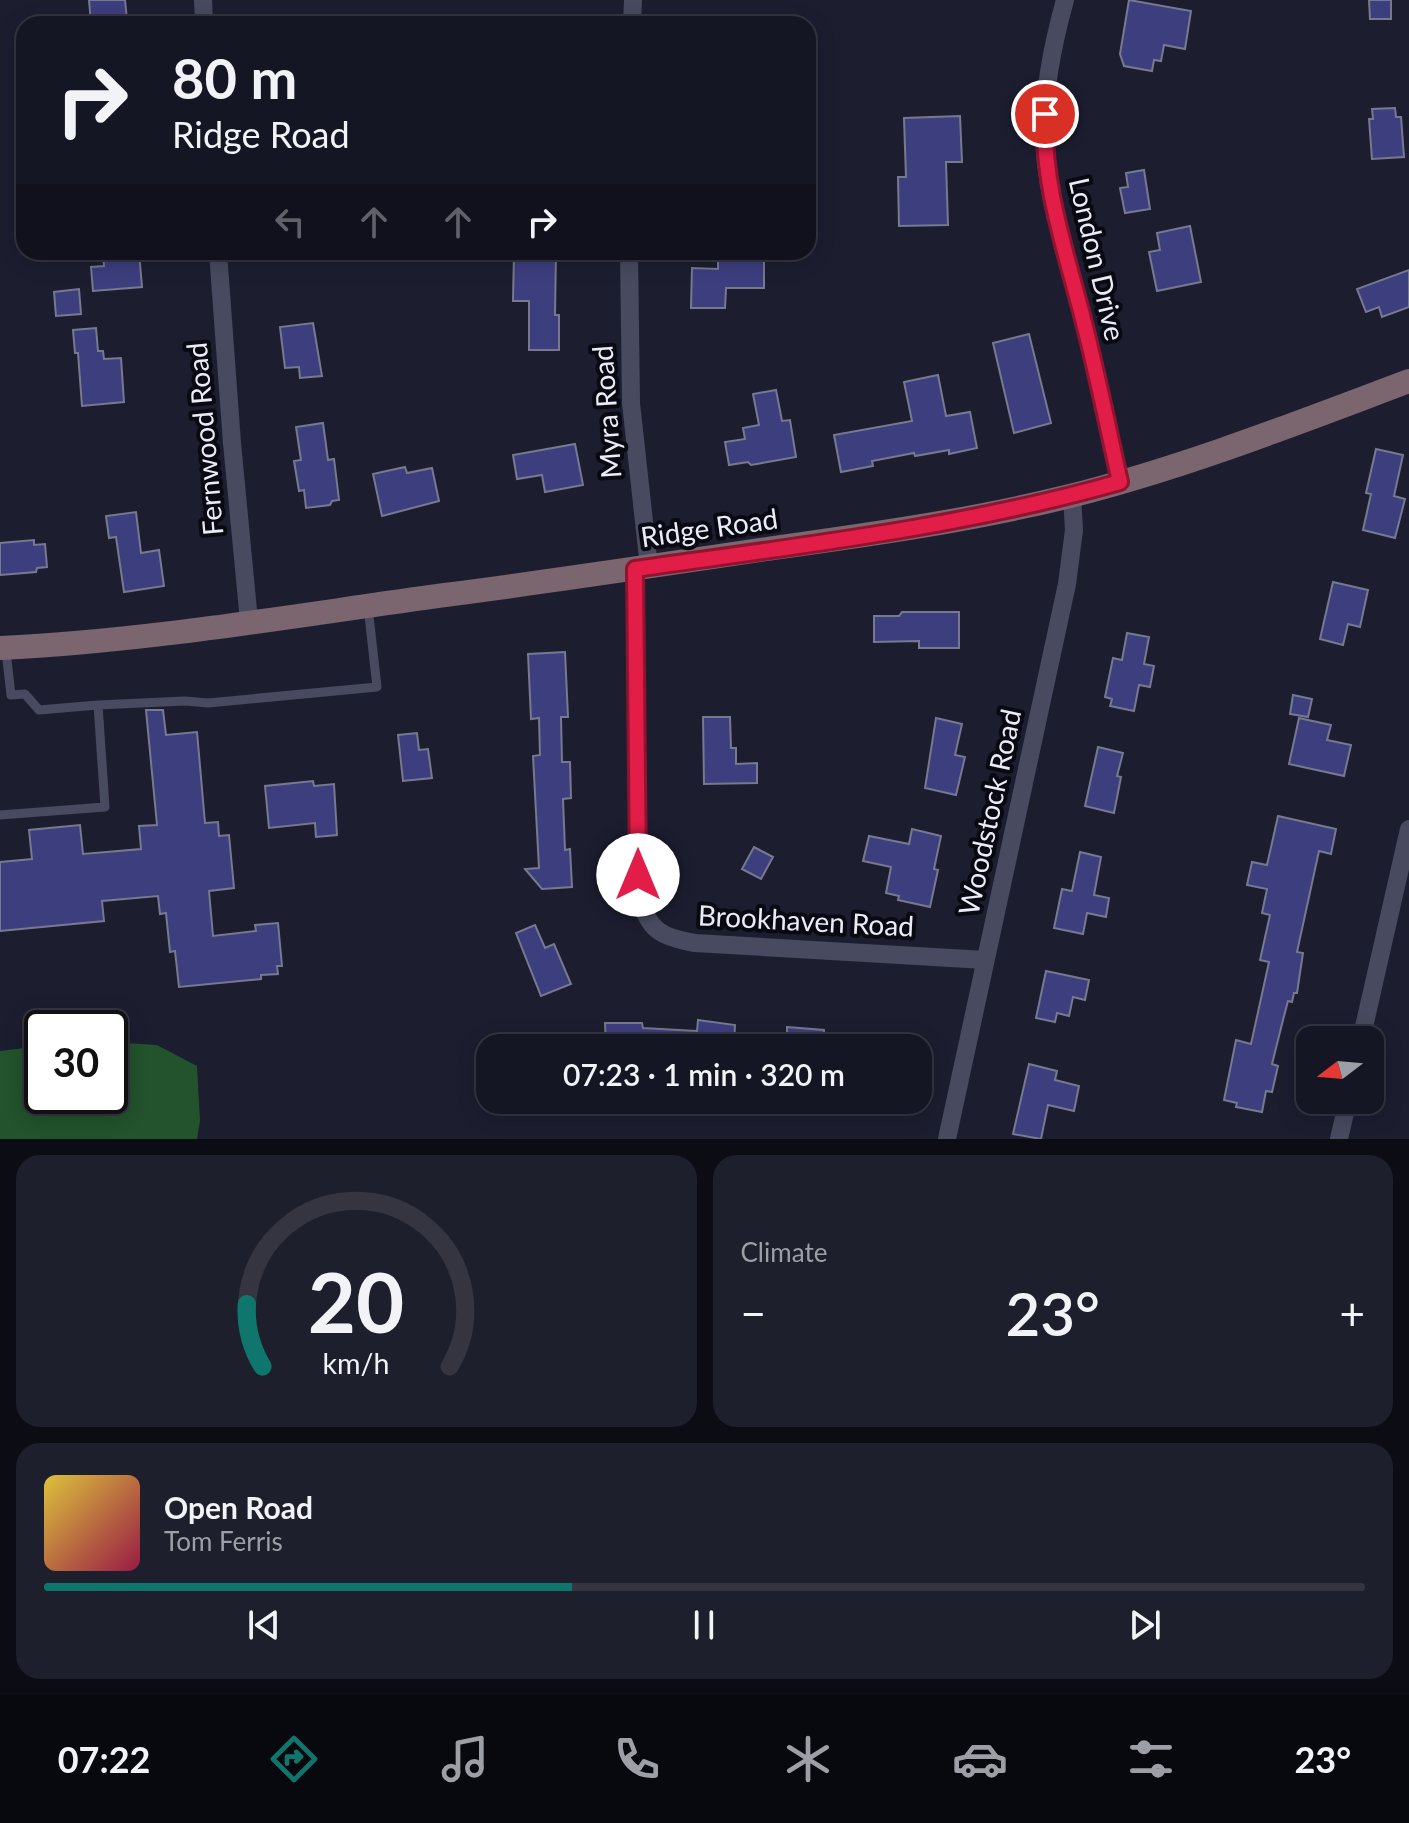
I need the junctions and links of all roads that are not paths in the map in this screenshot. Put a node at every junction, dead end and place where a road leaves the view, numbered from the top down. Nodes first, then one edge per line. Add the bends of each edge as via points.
1 (1065, 0) edge
2 (219, 260) edge
3 (629, 260) edge
4 (1409, 381) edge
5 (1120, 482) junction
6 (1072, 496) junction
7 (642, 568) junction
8 (367, 605) junction
9 (249, 621) junction
10 (3, 648) edge
11 (11, 695) junction
12 (0, 696) edge
13 (98, 705) junction
14 (0, 815) edge
15 (1409, 829) edge
16 (985, 960) junction
17 (1364, 1026) edge
18 (1345, 1114) edge
19 (947, 1139) edge
20 (1339, 1139) edge

1 - 5 street, London Drive via 1046,93 1050,190
2 - 9 street, Fernwood Road
3 - 7 street, Myra Road via 631,403
4 - 5 main road, Ridge Road
5 - 6 main road, Ridge Road
6 - 7 main road, Ridge Road via 915,527
6 - 16 street, Woodstock Road via 1067,584
7 - 8 main road, Ridge Road
7 - 16 street, Brookhaven Road via 638,894 656,931 695,943
8 - 9 main road, Ridge Road
8 - 13 lane via 377,687 208,703
9 - 10 main road, Ridge Road
10 - 11 lane
11 - 12 lane
11 - 13 lane via 25,694 39,710
13 - 14 lane via 105,807
15 - 17 street
16 - 19 street, Woodstock Road
18 - 20 street

